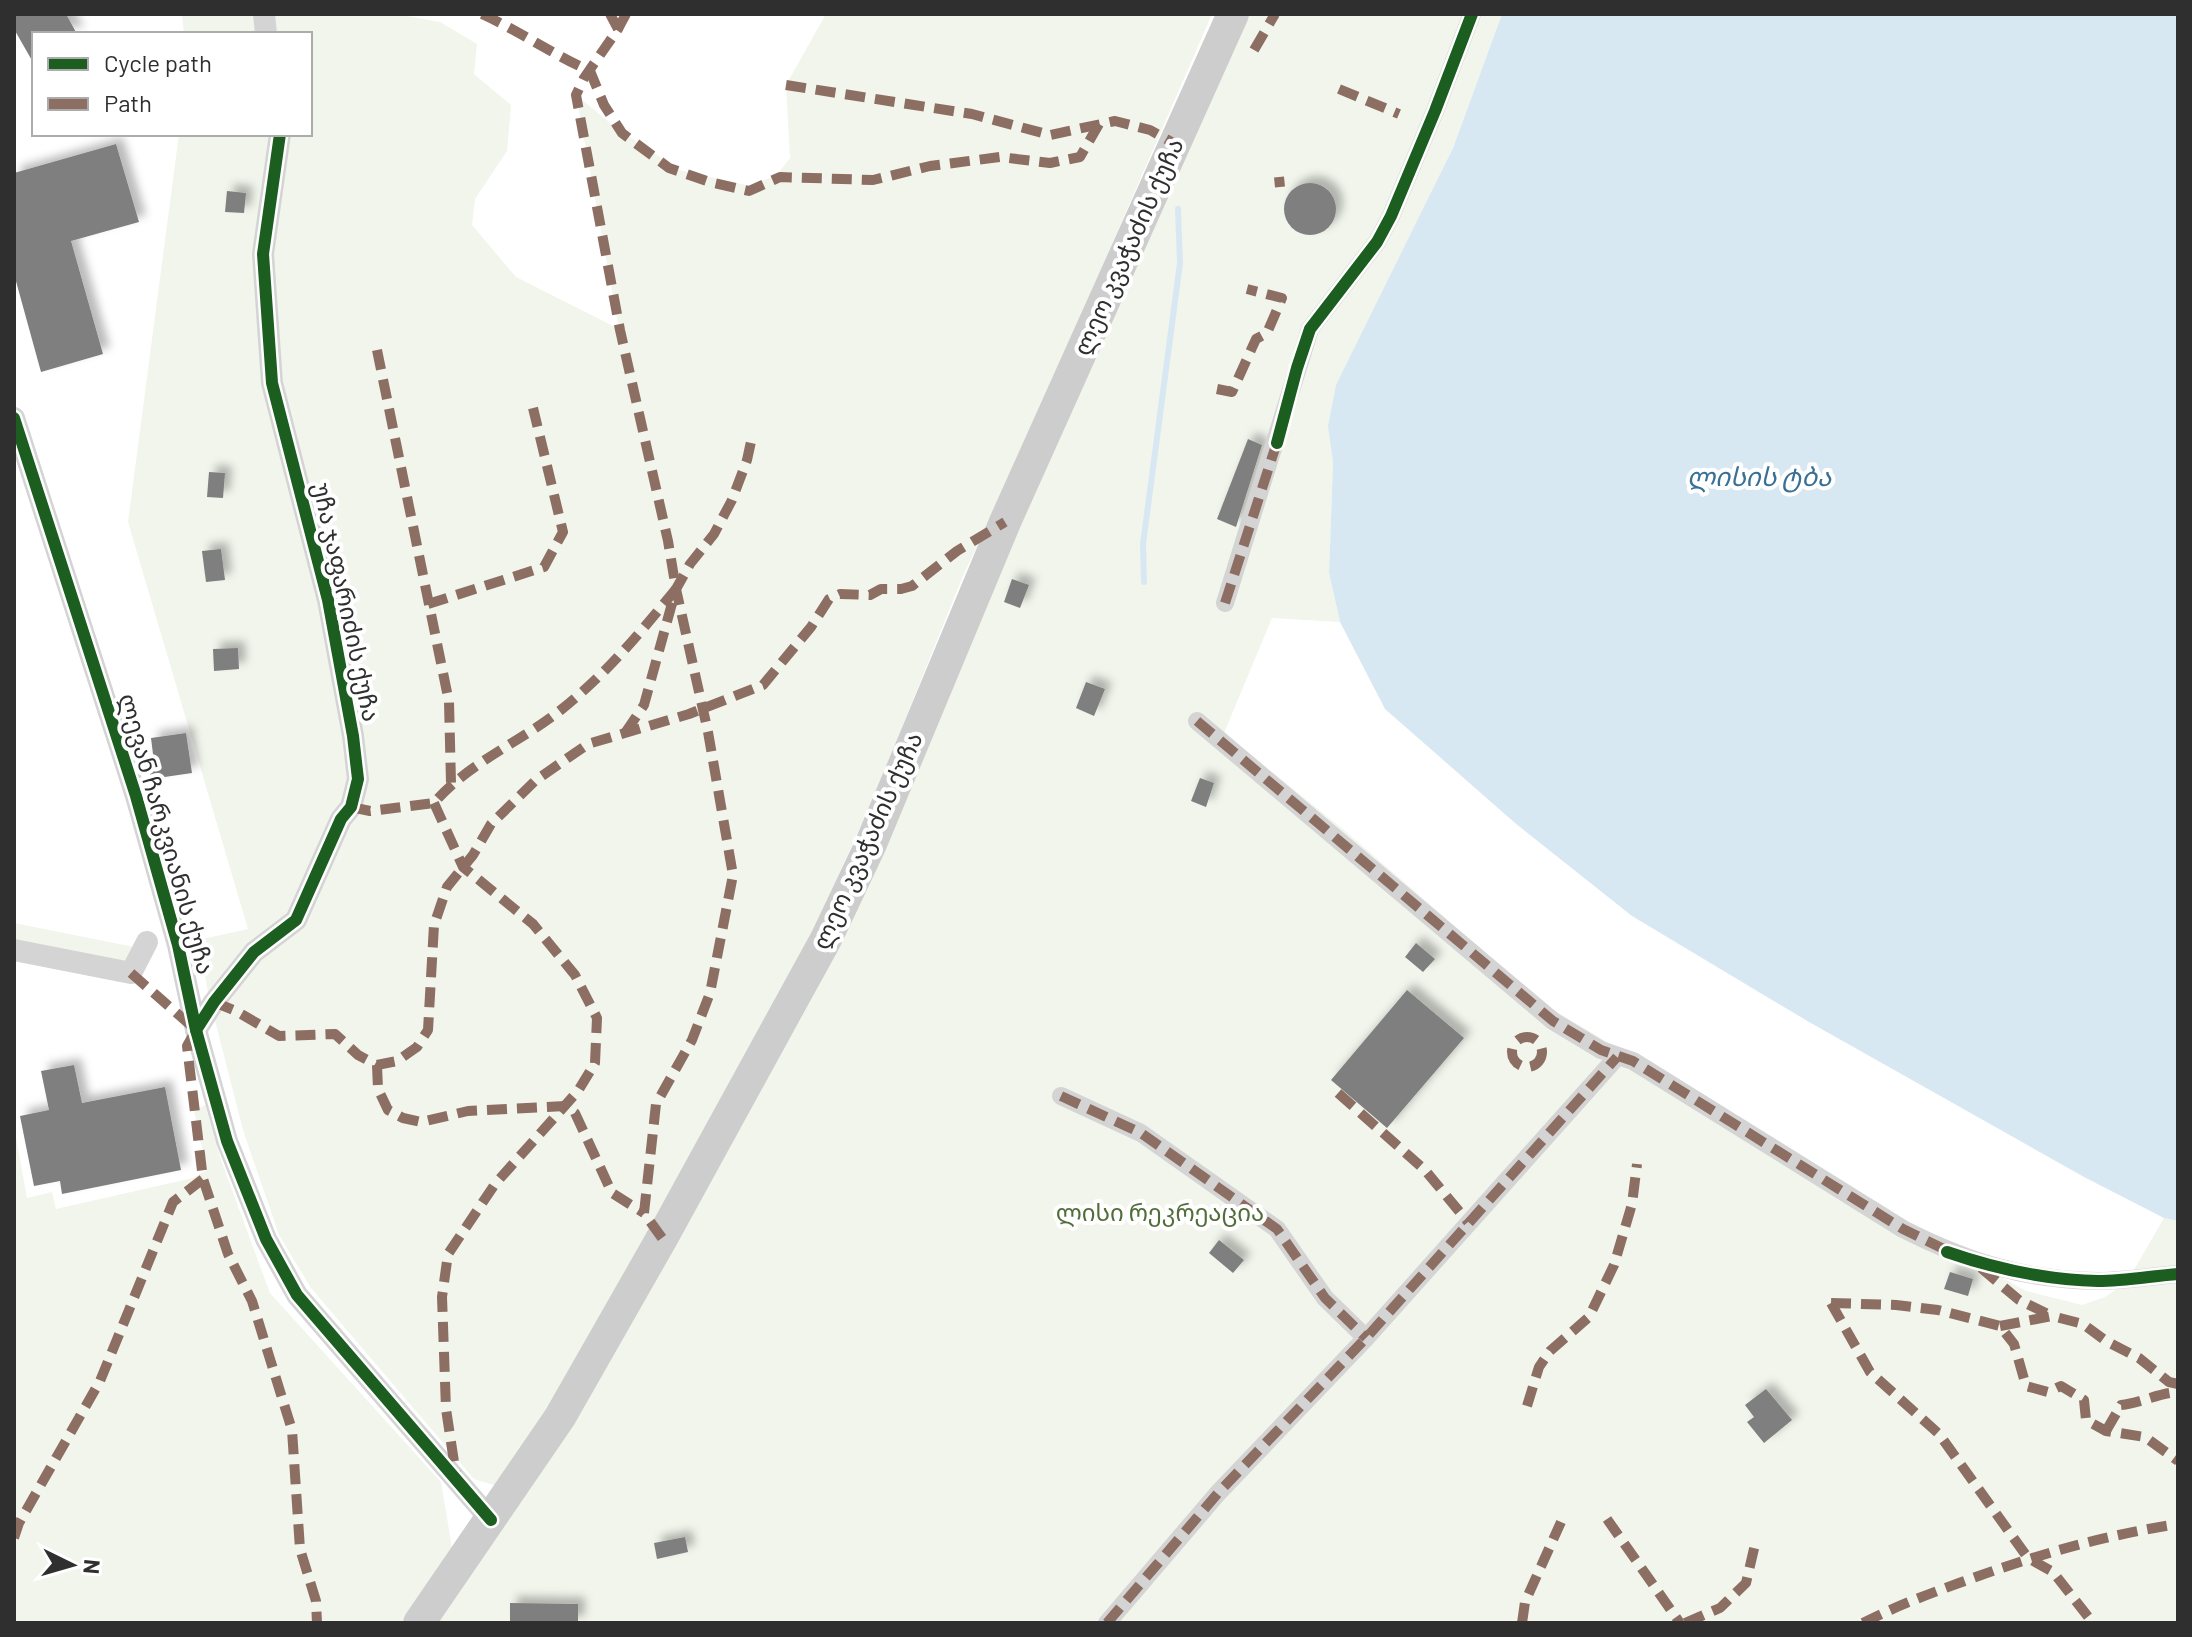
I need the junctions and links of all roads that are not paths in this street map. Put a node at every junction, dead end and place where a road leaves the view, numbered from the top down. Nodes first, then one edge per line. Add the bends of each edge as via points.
1 (1233, 14) edge
2 (1472, 14) edge
3 (280, 136) edge
4 (14, 418) edge
5 (1225, 603) dead end
6 (1197, 721) dead end
7 (147, 942) dead end
8 (14, 950) edge
9 (196, 1030) junction
10 (1617, 1057) junction
11 (1061, 1096) dead end
12 (2178, 1274) edge
13 (1366, 1338) junction
14 (491, 1520) junction
15 (419, 1623) edge
16 (1107, 1623) edge

1 - 14 main road, ლეო კვაჭაძის ქუჩა via 826,939 568,1403
2 - 5 street via 1391,216 1310,329
3 - 9 street, უჩა ჯაფარიძის ქუჩა via 263,254 272,383 328,600 358,779 351,807 296,920 254,952
4 - 9 street, ლევან ჩარკვიანის ქუჩა via 136,796
6 - 10 street via 1532,1005
7 - 8 street via 131,973
9 - 14 street, ლევან ჩარკვიანის ქუჩა via 227,1141 266,1239 297,1295
10 - 12 street via 1633,1061 1947,1252 2051,1278 2101,1281
10 - 13 street
11 - 13 street via 1141,1133 1277,1229 1325,1298
13 - 16 street via 1218,1493
14 - 15 main road, ლეო კვაჭაძის ქუჩა

